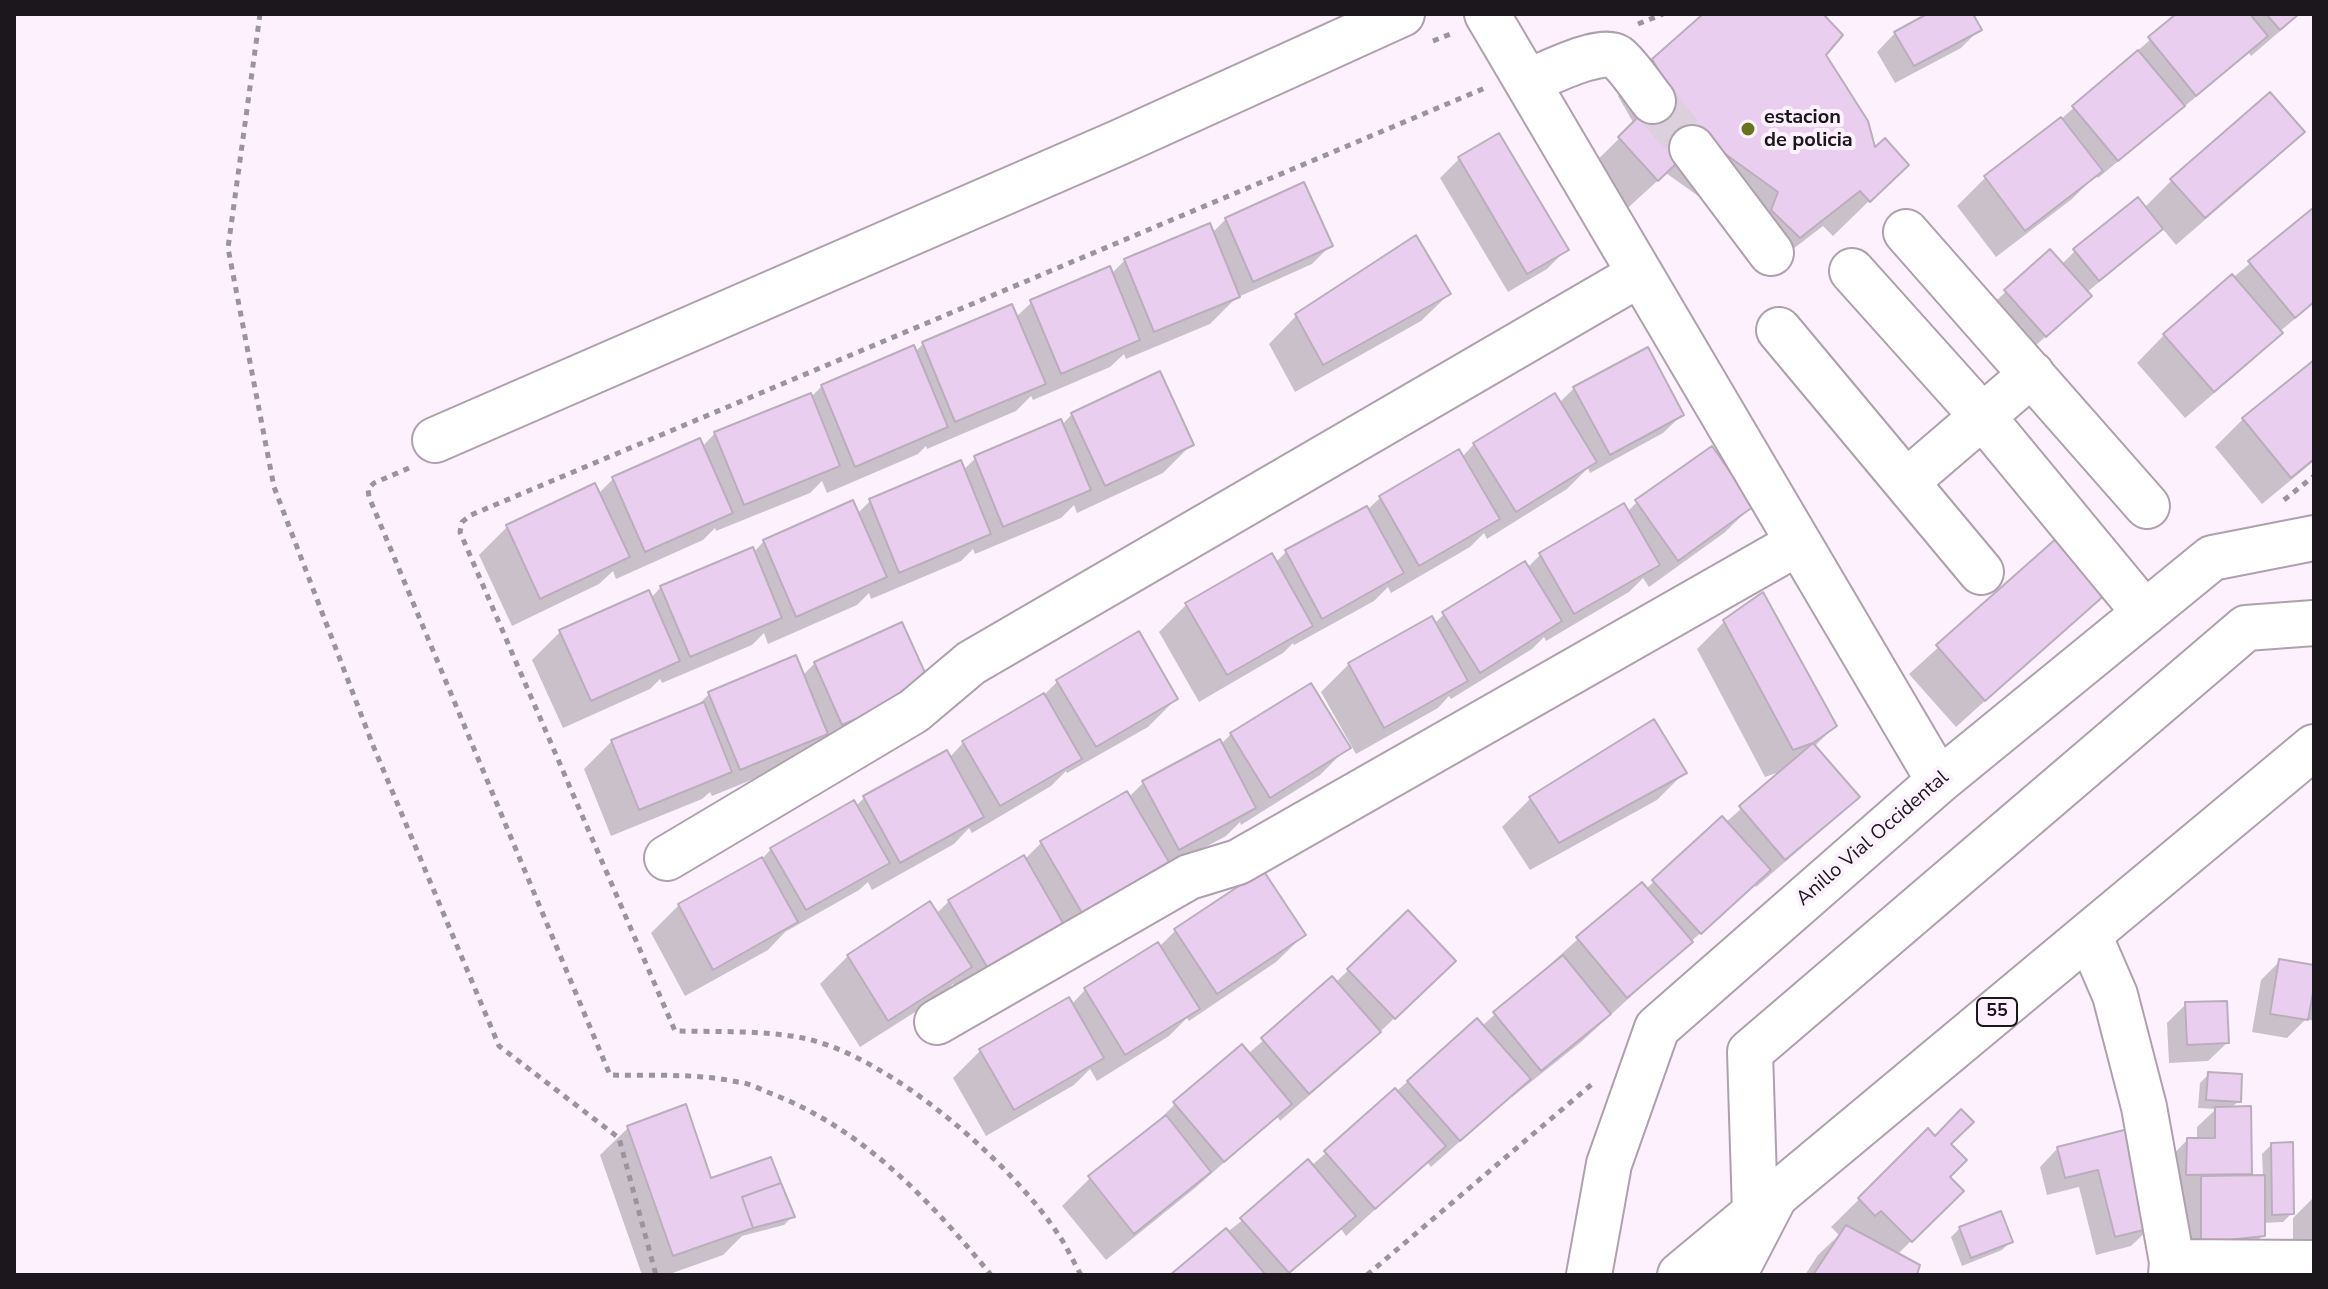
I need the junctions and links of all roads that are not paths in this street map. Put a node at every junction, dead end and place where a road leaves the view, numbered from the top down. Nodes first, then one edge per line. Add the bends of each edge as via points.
1 (1488, 16) edge
2 (1416, 28) edge
3 (1524, 77) junction
4 (1653, 101) tunnel mouth
5 (1692, 148) tunnel mouth
6 (1906, 232) dead end
7 (1771, 253) dead end
8 (1852, 271) dead end
9 (1640, 274) junction
10 (1779, 330) dead end
11 (2032, 374) junction
12 (1983, 417) junction
13 (427, 452) road end
14 (1906, 482) junction
15 (2147, 506) dead end
16 (2314, 538) edge
17 (1798, 543) junction
18 (1981, 572) dead end
19 (2145, 613) junction
20 (2314, 623) edge
21 (2314, 747) edge
22 (1939, 781) junction
23 (667, 858) dead end
24 (2089, 935) junction
25 (937, 1022) dead end
26 (1764, 1205) junction
27 (2314, 1263) edge
28 (2172, 1269) edge
29 (1589, 1275) edge
30 (1680, 1275) edge
31 (1734, 1275) edge

1 - 3 main road
2 - 13 main road via 1120,142
3 - 4 main road via 1606,54 1617,57
3 - 9 main road
5 - 7 main road
6 - 11 main road
8 - 12 main road
9 - 17 main road
9 - 23 main road via 971,663 914,711
10 - 14 main road
11 - 12 main road
11 - 15 main road
12 - 14 main road
12 - 19 main road
14 - 18 main road
16 - 19 main road, Anillo Vial Occidental via 2212,558
17 - 22 main road
17 - 25 main road via 1238,862 1189,877
19 - 22 main road, Anillo Vial Occidental
20 - 26 main road via 2246,628 1750,1052
21 - 24 main road, 55
22 - 29 main road, Anillo Vial Occidental via 1657,1028 1609,1164
24 - 26 main road, 55
24 - 28 main road via 2115,995 2144,1107
26 - 30 main road, 55
26 - 31 main road
27 - 28 main road

